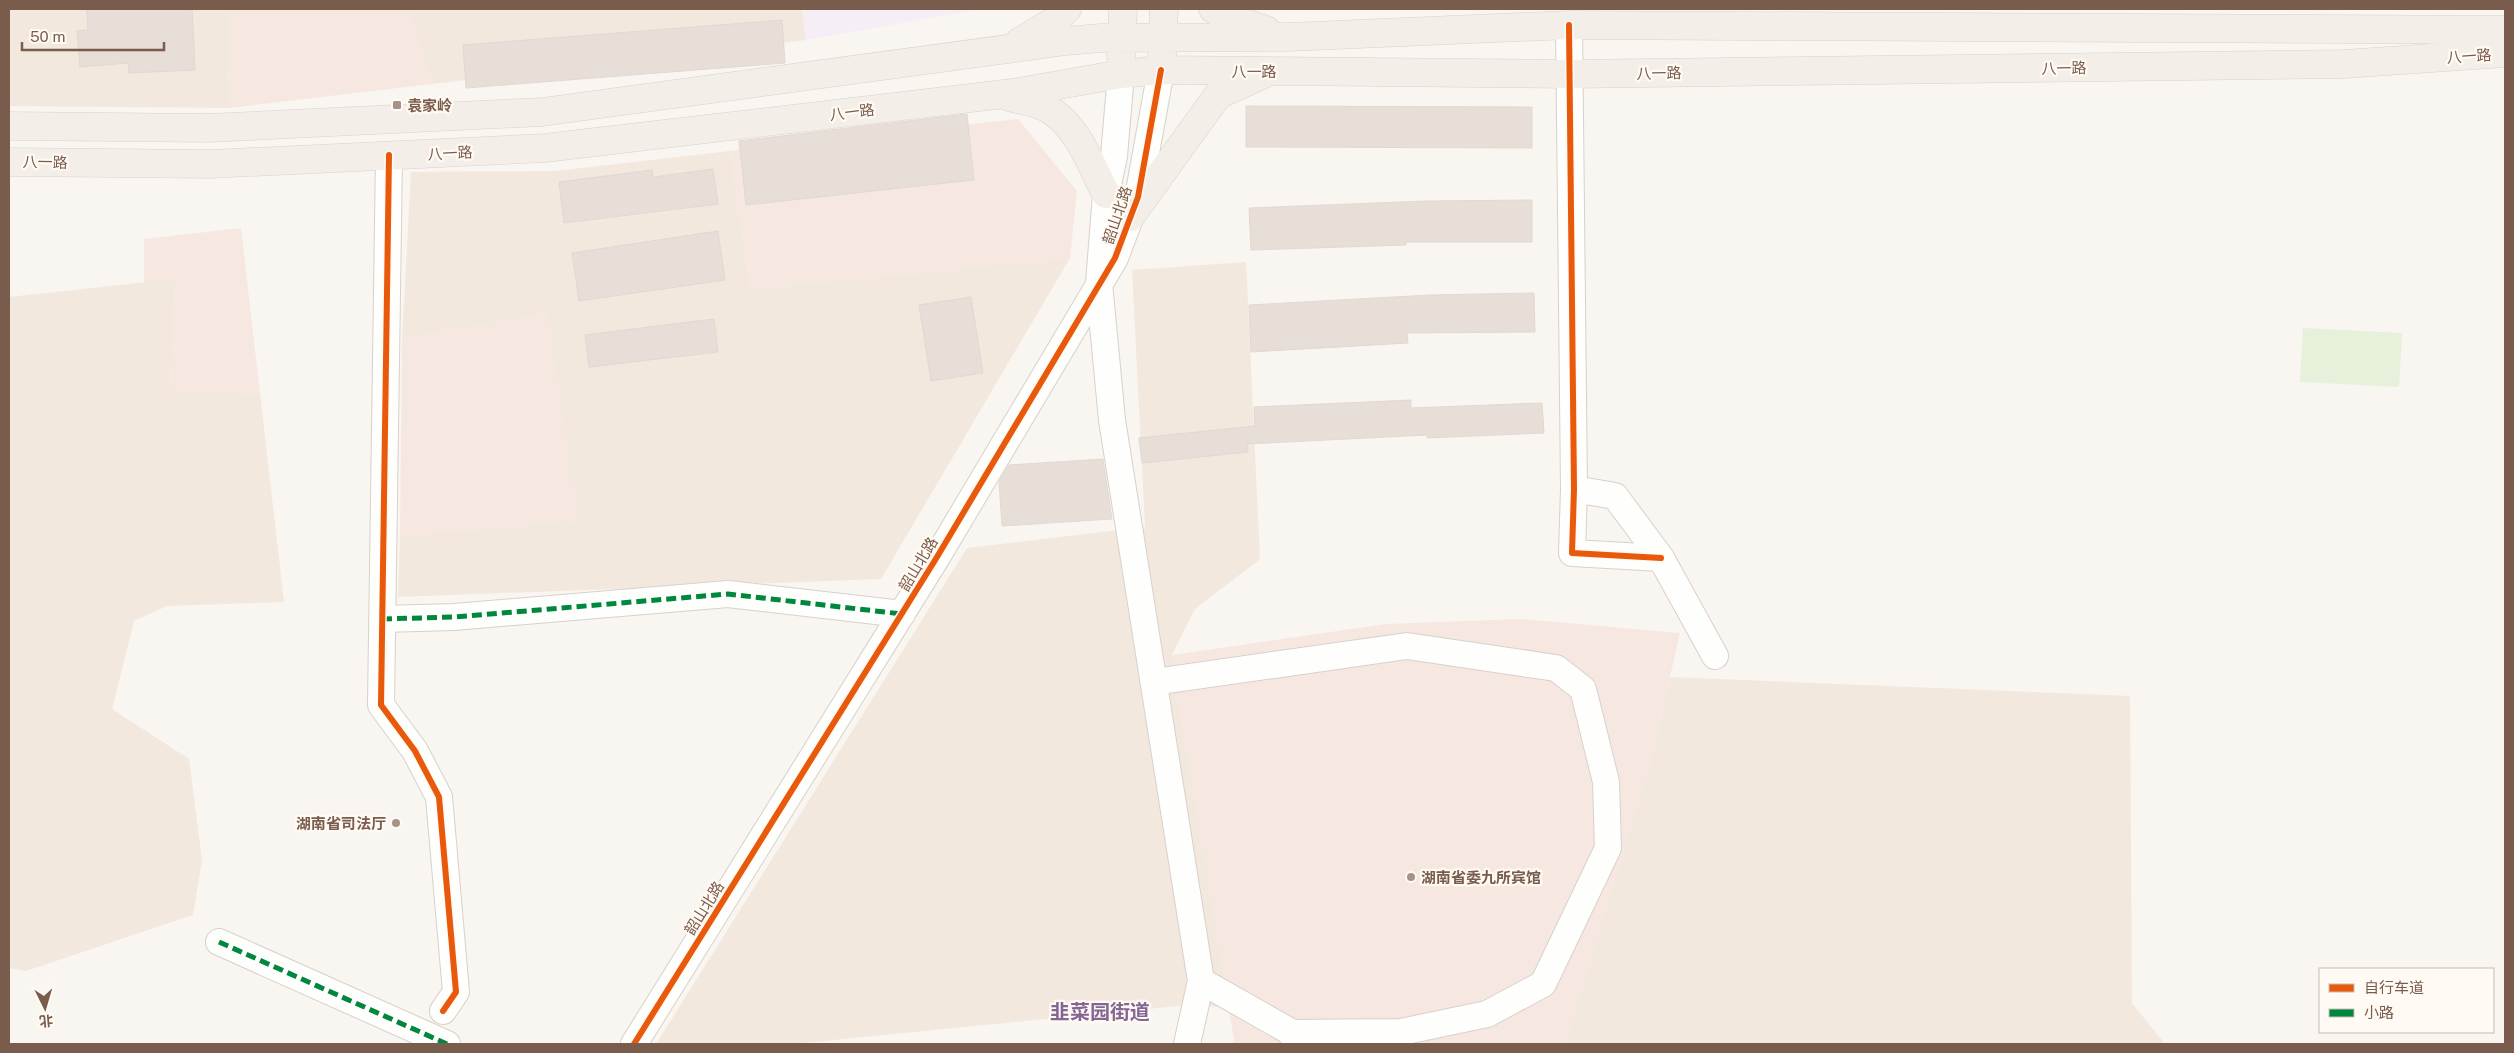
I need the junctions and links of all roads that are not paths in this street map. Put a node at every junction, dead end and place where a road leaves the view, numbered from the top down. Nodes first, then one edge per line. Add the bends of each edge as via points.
1 (1067, 9) edge
2 (1123, 9) edge
3 (1164, 9) edge
4 (1214, 9) edge
5 (1569, 25) junction
6 (2505, 30) edge
7 (1122, 38) junction
8 (1163, 38) junction
9 (1289, 38) junction
10 (995, 50) junction
11 (2505, 53) edge
12 (1161, 70) junction
13 (1270, 71) junction
14 (1120, 74) junction
15 (1570, 74) junction
16 (998, 94) junction
17 (9, 126) edge
18 (388, 156) junction
19 (9, 162) edge
20 (1106, 194) junction
21 (1130, 218) junction
22 (1099, 283) junction
23 (1574, 489) junction
24 (1661, 558) junction
25 (902, 614) junction
26 (382, 619) junction
27 (1715, 656) dead end
28 (1154, 682) junction
29 (219, 942) dead end
30 (1201, 981) junction
31 (444, 1011) dead end
32 (1301, 1039) edge
33 (447, 1044) edge
34 (634, 1044) edge
35 (1186, 1044) edge

1 - 10 main road via 1039,32
2 - 7 main road, 韶山北路
3 - 8 main road, 韶山北路
4 - 9 main road via 1225,16
5 - 6 main road, 八一路
5 - 9 main road, 八一路
5 - 15 street
7 - 8 main road, 八一路
7 - 10 main road, 八一路
7 - 14 main road, 韶山北路
8 - 9 main road, 八一路
8 - 12 main road, 韶山北路
10 - 17 main road, 八一路 via 542,112 209,128
11 - 15 main road, 八一路 via 2344,64
12 - 13 main road, 八一路
12 - 14 main road, 八一路
12 - 21 street, 韶山北路 via 1138,196
13 - 15 main road, 八一路
13 - 21 main road via 1218,95
14 - 16 main road, 八一路
14 - 20 street, 韶山北路 via 1114,156
15 - 23 street
16 - 18 main road, 八一路 via 545,148
16 - 20 main road via 1046,107 1063,120 1076,135
18 - 19 main road, 八一路 via 210,164
18 - 26 street
20 - 22 street, 韶山北路
21 - 22 street, 韶山北路 via 1115,258
22 - 25 street, 韶山北路
22 - 28 street via 1112,420
23 - 24 street via 1615,496
23 - 24 street via 1572,553
24 - 27 street
25 - 26 street via 728,594 454,617
25 - 34 street, 韶山北路
26 - 31 street via 381,705 415,751 438,797 456,992
28 - 30 street
28 - 32 street via 1407,646 1556,668 1583,689 1606,782 1608,848 1543,984 1487,1014 1401,1032
29 - 33 street
30 - 32 street
30 - 35 street

